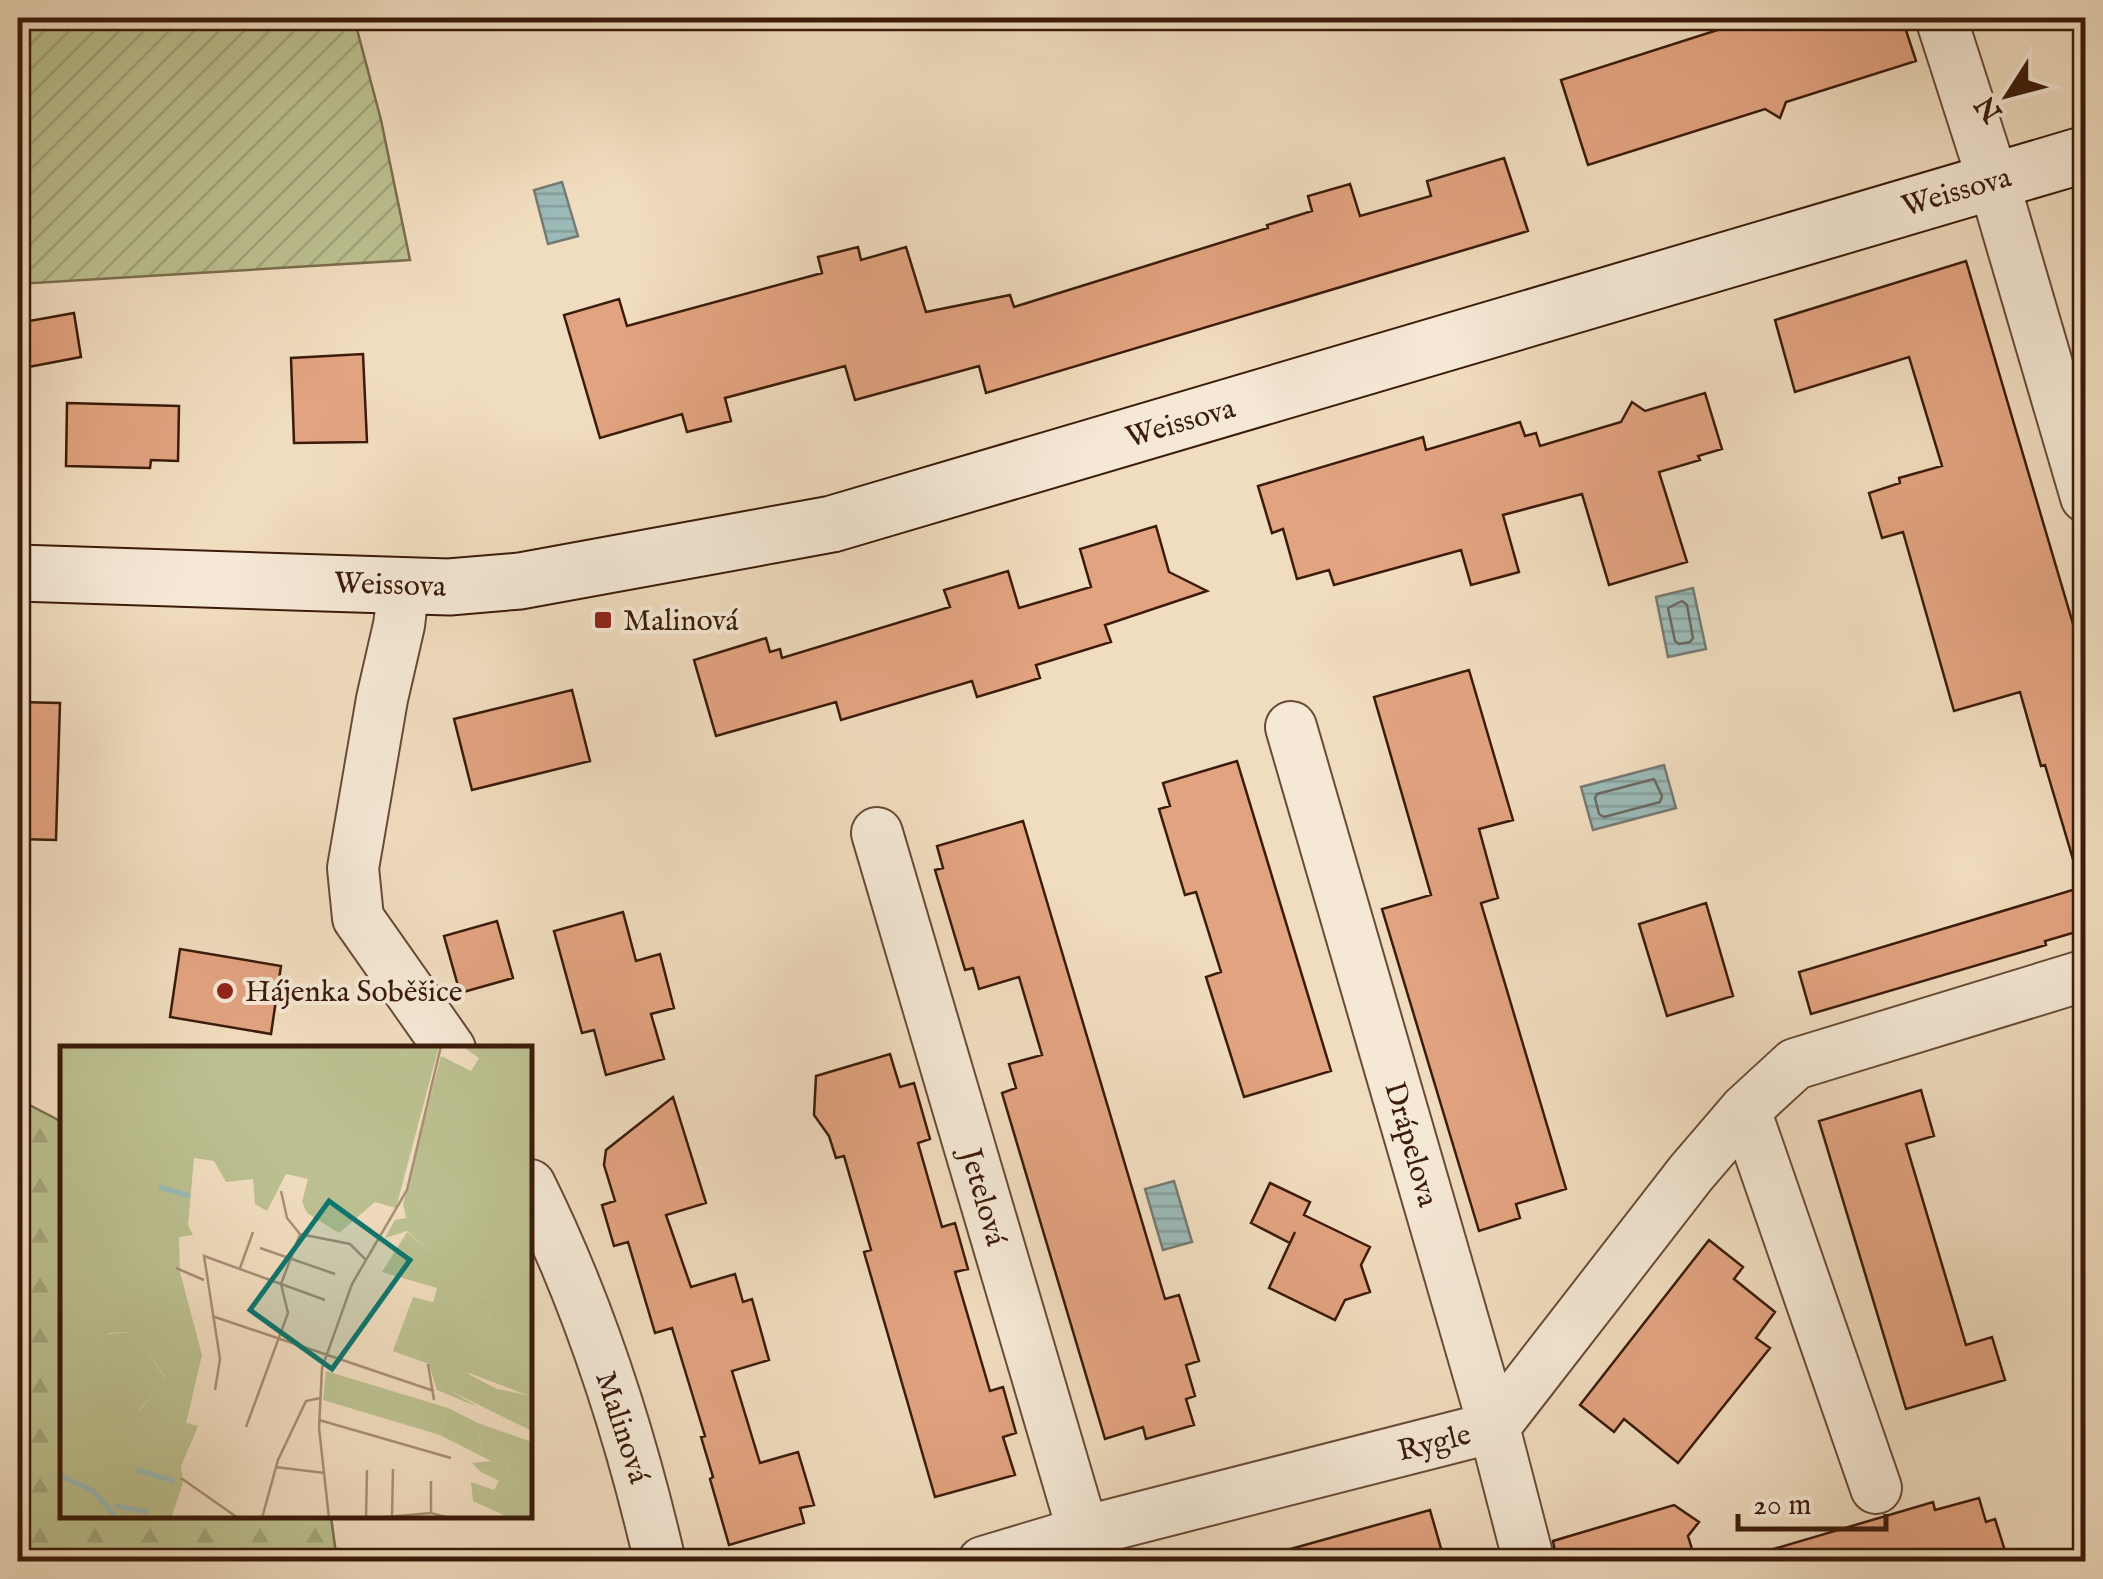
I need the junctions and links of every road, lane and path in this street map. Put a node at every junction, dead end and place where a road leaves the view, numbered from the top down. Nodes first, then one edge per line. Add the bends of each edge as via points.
1 (1941, 18) edge
2 (2086, 154) edge
3 (1993, 180) junction
4 (2086, 497) edge
5 (18, 573) edge
6 (404, 584) junction
7 (1291, 727) dead end
8 (877, 834) dead end
9 (2086, 974) edge
10 (448, 1046) edge
11 (1745, 1110) junction
12 (532, 1189) edge
13 (1494, 1427) junction
14 (1876, 1488) dead end
15 (1087, 1547) edge
16 (660, 1562) edge
17 (983, 1562) edge
18 (1529, 1562) edge

1 - 3 street
2 - 3 street, Weissova
3 - 4 street
3 - 6 street, Weissova via 832,524 520,582
5 - 6 street, Weissova
6 - 10 street via 354,868 358,918
7 - 13 street, Drápelova
8 - 15 street, Jetelová
9 - 11 street, Rygle via 1796,1064
11 - 13 street, Rygle
11 - 14 street
12 - 16 street, Malinová via 562,1249 637,1462
13 - 15 street, Rygle
13 - 18 street, Drápelova
15 - 17 street, Rygle

